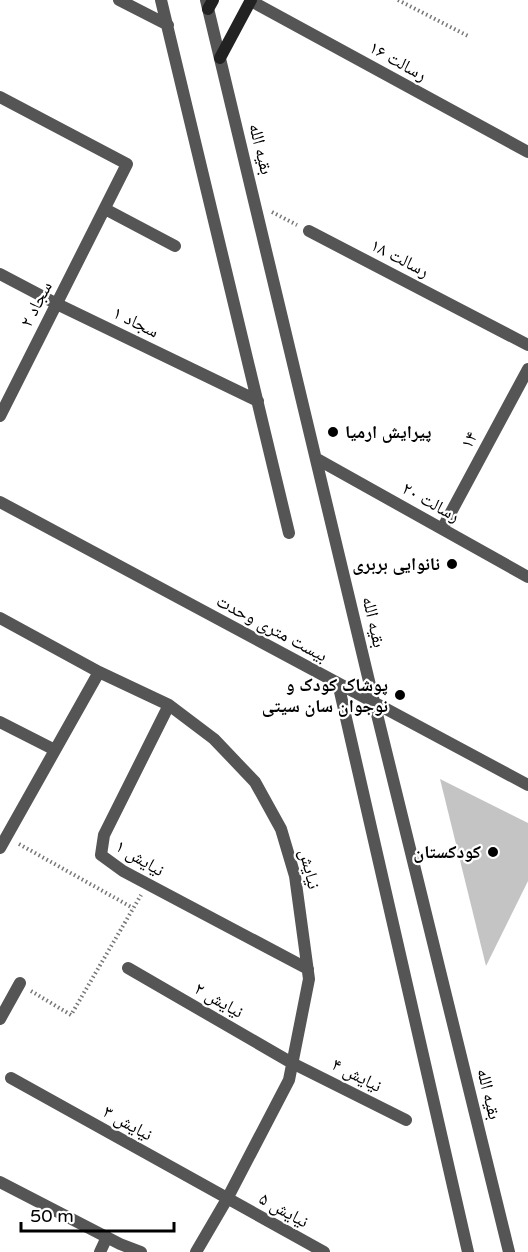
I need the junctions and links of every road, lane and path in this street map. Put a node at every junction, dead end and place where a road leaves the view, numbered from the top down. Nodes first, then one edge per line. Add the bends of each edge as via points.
1 (119, 0) edge
2 (161, 0) edge
3 (251, 0) edge
4 (398, 0) edge
5 (209, 3) edge
6 (168, 25) junction
7 (470, 37) dead end
8 (220, 58) junction
9 (0, 97) edge
10 (528, 152) edge
11 (255, 203) junction
12 (105, 209) junction
13 (309, 231) joint
14 (175, 246) dead end
15 (0, 274) edge
16 (57, 304) junction
17 (528, 345) edge
18 (528, 369) edge
19 (258, 401) junction
20 (0, 416) edge
21 (317, 459) junction
22 (0, 502) edge
23 (442, 529) junction
24 (289, 533) dead end
25 (528, 577) edge
26 (0, 618) edge
27 (99, 672) junction
28 (338, 683) junction
29 (374, 702) junction
30 (169, 705) junction
31 (0, 722) edge
32 (55, 750) junction
33 (528, 785) edge
34 (3, 843) edge
35 (147, 884) junction
36 (133, 908) junction
37 (128, 968) dead end
38 (308, 969) junction
39 (20, 983) joint
40 (0, 1018) edge
41 (292, 1063) junction
42 (11, 1078) dead end
43 (406, 1120) dead end
44 (0, 1182) edge
45 (227, 1199) junction
46 (107, 1237) junction
47 (100, 1252) edge
48 (141, 1252) edge
49 (196, 1252) edge
50 (324, 1252) edge
51 (468, 1252) edge
52 (509, 1252) edge

1 - 6 street
2 - 6 street
3 - 8 street
3 - 10 street, رسالت ۱۶
4 - 7 path
5 - 8 street, بقیه الله
6 - 19 street
8 - 11 street, بقیه الله
9 - 12 street, سجاد ۲ via 127,164
11 - 13 path
11 - 21 street, بقیه الله
12 - 14 street
12 - 16 street, سجاد ۲
13 - 17 street, رسالت ۱۸
15 - 16 street, سجاد ۱
16 - 19 street, سجاد ۱
16 - 20 street, سجاد ۲
18 - 23 street, ۱۴
19 - 24 street
21 - 23 street, رسالت ۲۰
21 - 29 street, بقیه الله
22 - 28 street, بیست متری وحدت
23 - 25 street, رسالت ۲۰
26 - 27 street, نیایش
27 - 30 street, نیایش
27 - 32 street
28 - 29 street, بیست متری وحدت
28 - 51 street
29 - 33 street, بیست متری وحدت
29 - 52 street, بقیه الله
30 - 35 street, نیایش ۱ via 104,835 100,855
30 - 38 street, نیایش via 214,739 255,782 281,829 295,876
31 - 32 street
32 - 34 street
34 - 36 path
35 - 36 path
35 - 38 street, نیایش ۱
36 - 39 path via 71,1015
37 - 41 street, نیایش ۲
38 - 41 street, نیایش
39 - 40 street
41 - 43 street, نیایش ۴
41 - 45 street, نیایش via 289,1080
42 - 45 street, نیایش ۳
44 - 46 street
45 - 49 street, نیایش
45 - 50 street, نیایش ۵
46 - 47 street
46 - 48 street

